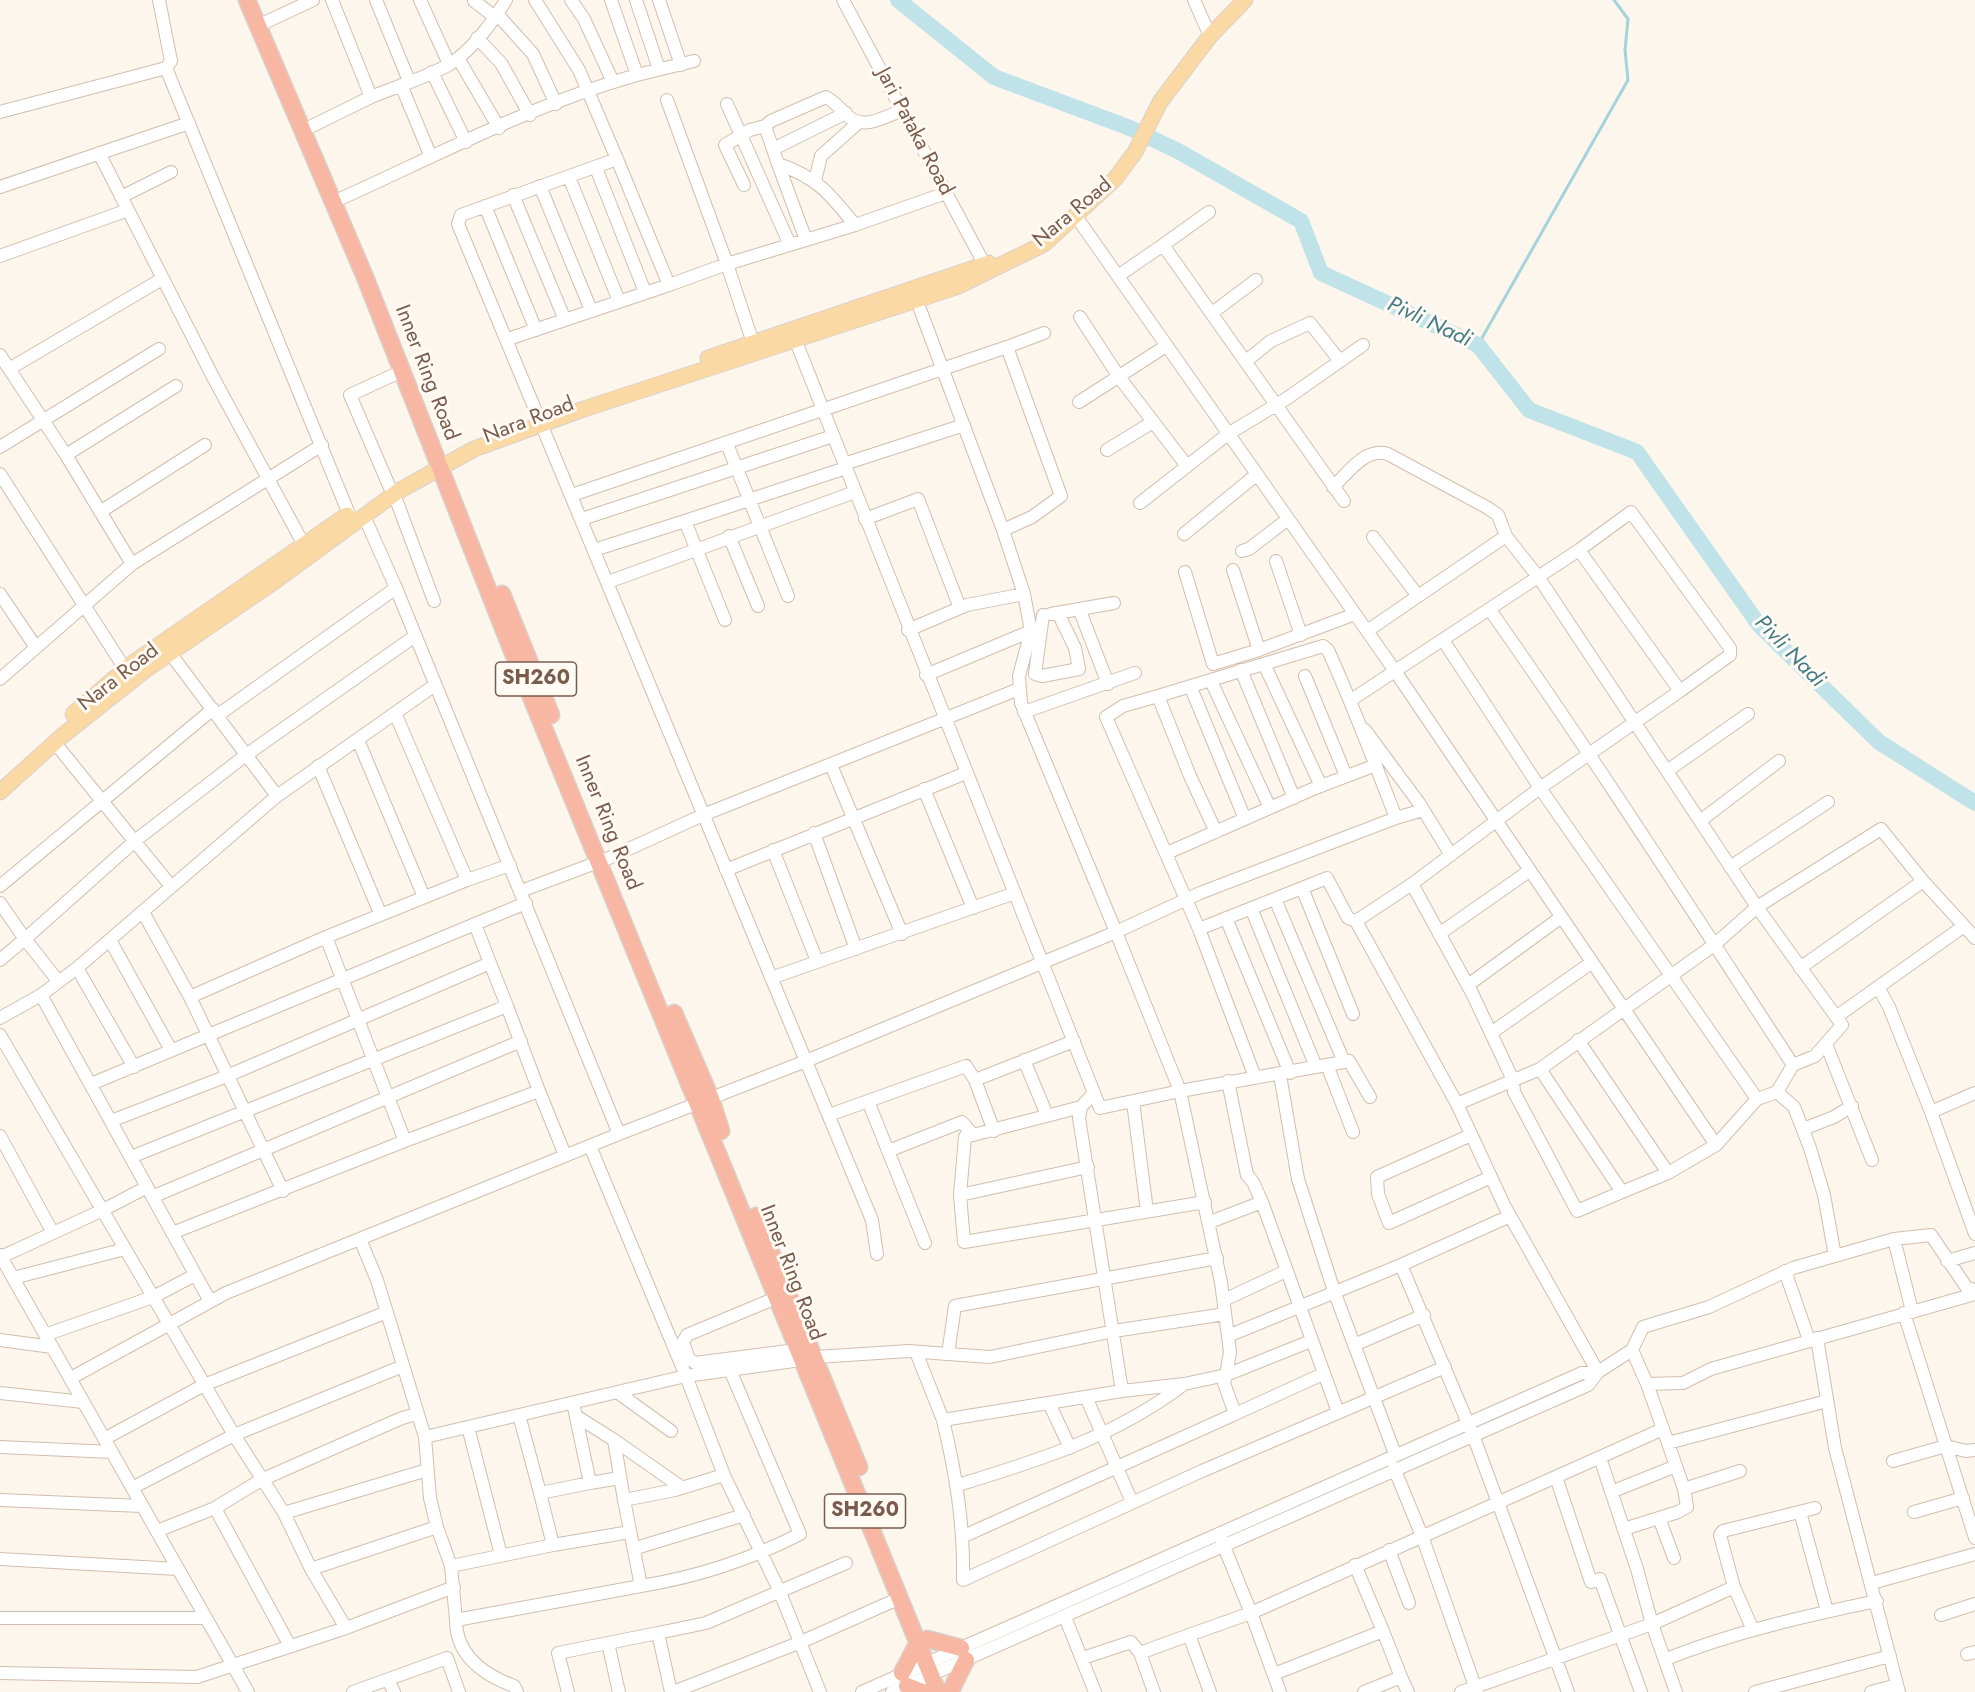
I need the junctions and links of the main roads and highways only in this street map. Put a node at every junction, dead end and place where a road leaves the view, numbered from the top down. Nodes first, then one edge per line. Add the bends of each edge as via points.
1 (247, 0) edge
2 (257, 0) edge
3 (1245, 0) edge
4 (992, 266) junction
5 (794, 335) junction
6 (541, 419) junction
7 (443, 462) junction
8 (357, 515) junction
9 (0, 779) edge
10 (0, 792) edge
11 (705, 1102) junction
12 (804, 1356) junction
13 (923, 1640) junction
14 (933, 1667) junction
15 (906, 1686) edge
16 (938, 1692) edge
17 (948, 1692) edge

1 - 7 highway, Inner Ring Road
2 - 7 highway, Inner Ring Road
3 - 4 main road, Nara Road via 1210,36 1160,102 1135,152 1115,179 1044,244
4 - 5 main road, Nara Road
4 - 5 main road, Nara Road via 916,300
5 - 6 main road, Nara Road
5 - 6 main road, Nara Road via 753,343
6 - 7 main road, Nara Road
7 - 8 main road, Nara Road
7 - 11 highway, Inner Ring Road
8 - 9 main road, Nara Road via 304,545 124,669
8 - 10 main road, Nara Road via 278,579 81,720
11 - 12 highway, Inner Ring Road / SH260 via 723,1137
11 - 12 highway, Inner Ring Road via 776,1298
12 - 13 highway, Inner Ring Road / SH260
12 - 13 highway, Inner Ring Road / SH260 via 900,1598
13 - 14 highway, Inner Ring Road / SH260
13 - 15 highway
13 - 17 highway via 964,1654
14 - 16 highway, Inner Ring Road
14 - 17 highway, Inner Ring Road / SH260

